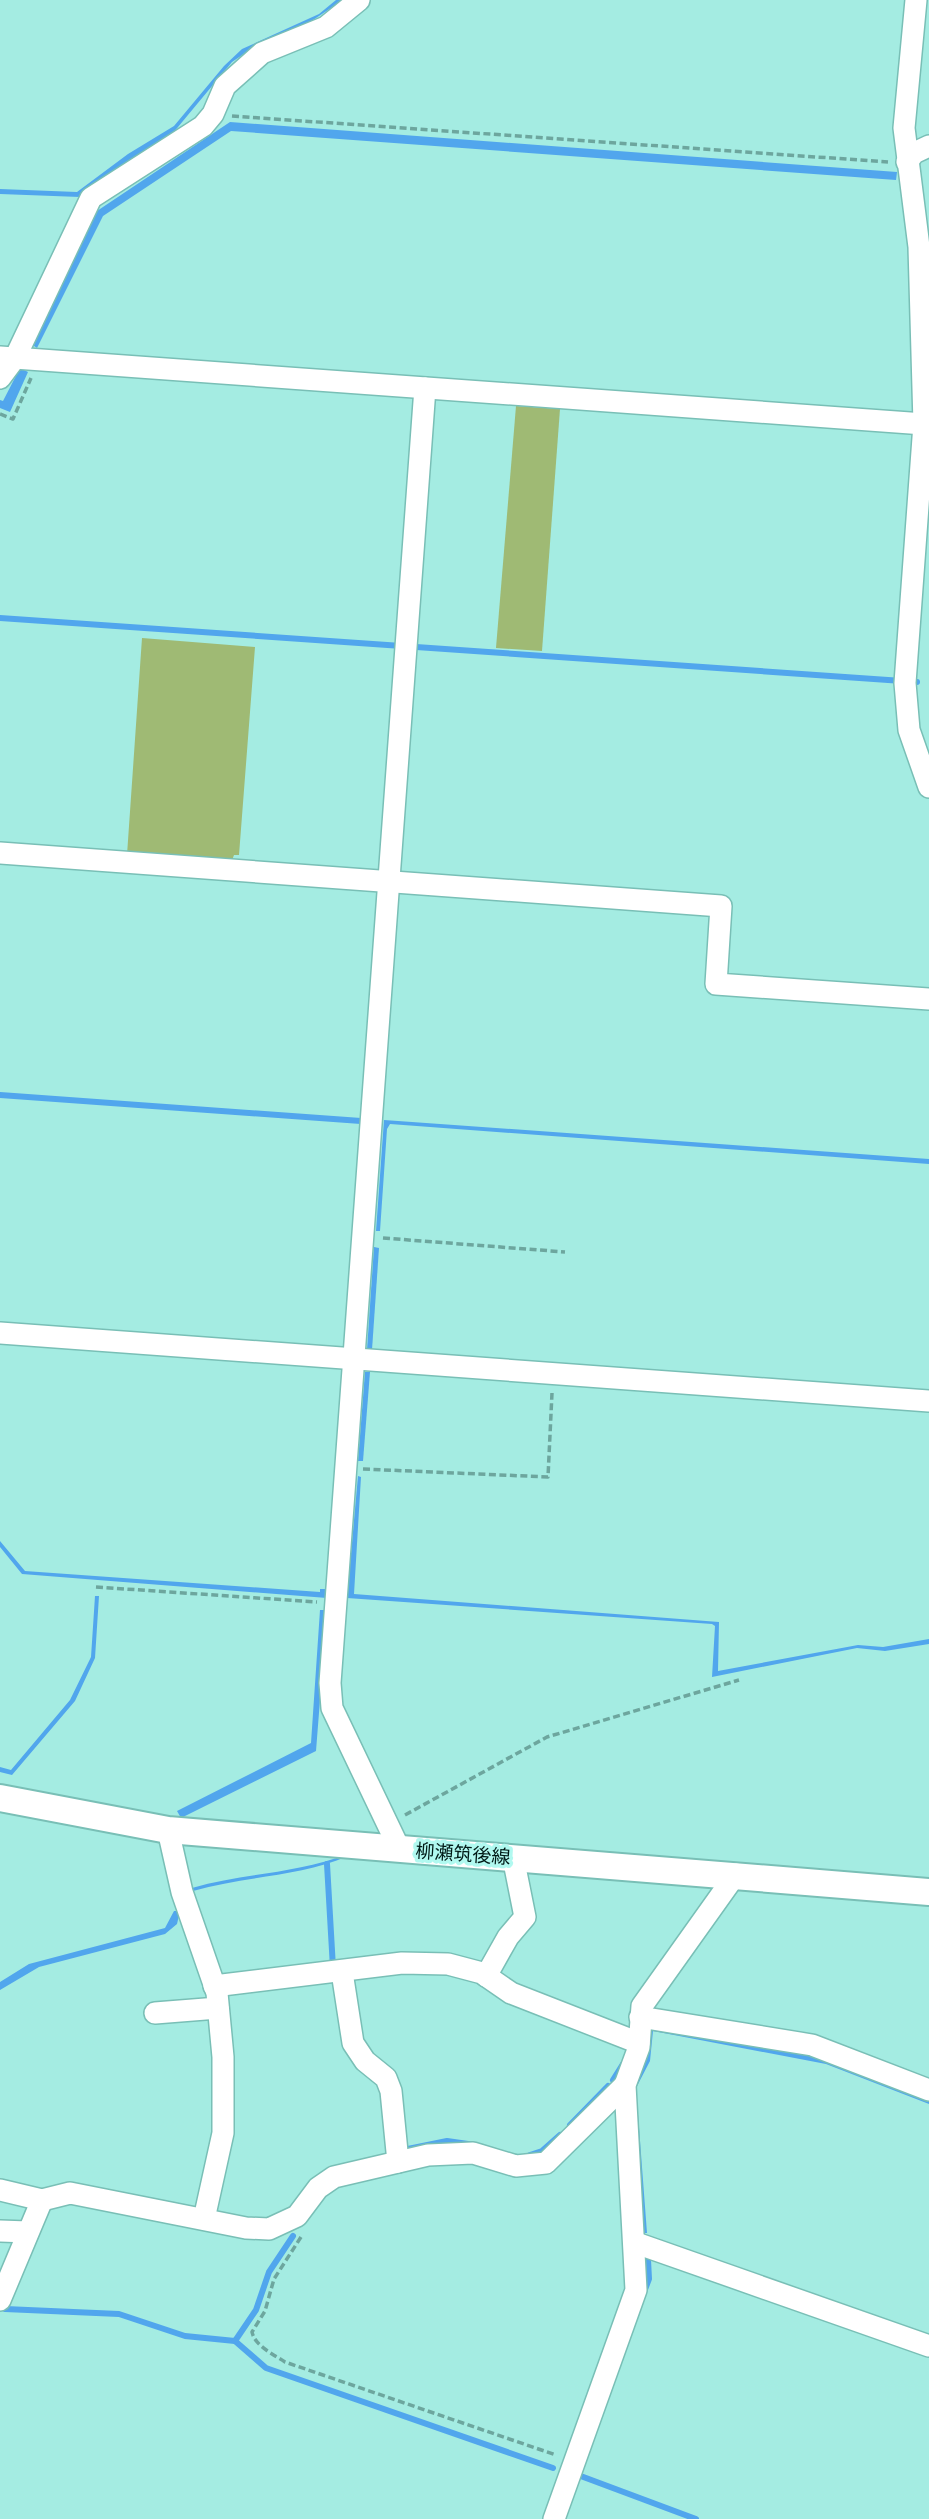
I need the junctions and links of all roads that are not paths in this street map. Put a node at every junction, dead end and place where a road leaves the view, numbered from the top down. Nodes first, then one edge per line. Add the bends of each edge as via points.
1 (359, 0) edge
2 (916, 0) edge
3 (929, 146) edge
4 (907, 162) junction
5 (7, 358) edge
6 (0, 378) edge
7 (425, 388) junction
8 (924, 424) junction
9 (929, 787) edge
10 (0, 853) edge
11 (389, 880) junction
12 (929, 999) edge
13 (0, 1333) edge
14 (354, 1358) junction
15 (929, 1401) edge
16 (0, 1798) edge
17 (168, 1830) junction
18 (399, 1848) junction
19 (513, 1857) junction
20 (736, 1874) junction
21 (929, 1892) edge
22 (342, 1972) junction
23 (486, 1976) junction
24 (214, 1986) junction
25 (218, 2008) junction
26 (155, 2013) dead end
27 (640, 2017) junction
28 (639, 2043) junction
29 (625, 2085) junction
30 (929, 2090) edge
31 (398, 2162) junction
32 (0, 2190) edge
33 (42, 2200) junction
34 (204, 2219) junction
35 (0, 2231) edge
36 (29, 2232) junction
37 (636, 2243) junction
38 (0, 2300) edge
39 (929, 2346) edge
40 (554, 2519) edge

1 - 5 street via 326,27 262,53 225,86 213,114 192,133 90,198
2 - 4 street via 904,128
3 - 4 street
4 - 8 street via 919,247
5 - 6 street
5 - 7 street
7 - 8 street
7 - 11 street
8 - 9 street via 905,682 909,730
10 - 11 street
11 - 12 street via 721,906 716,984
11 - 14 street
13 - 14 street
14 - 15 street
14 - 18 street via 331,1709
16 - 17 main road, 柳瀬筑後線
17 - 18 main road, 柳瀬筑後線
17 - 24 street via 182,1892
18 - 19 main road, 柳瀬筑後線
19 - 20 main road, 柳瀬筑後線
19 - 23 street via 525,1917
20 - 21 main road, 柳瀬筑後線
20 - 27 street via 642,2006
22 - 23 street via 402,1963 448,1964
22 - 24 street
22 - 31 street via 353,2043 365,2061 386,2078 391,2091
23 - 28 street via 511,1993
24 - 25 street
25 - 26 street
25 - 34 street via 223,2133
27 - 28 street
27 - 30 street via 811,2045
28 - 29 street
29 - 31 street via 546,2163 516,2166 472,2153
29 - 37 street
31 - 34 street via 334,2177 318,2188 298,2216 269,2228
32 - 33 street
33 - 34 street via 70,2193
33 - 36 street
35 - 36 street
36 - 38 street
37 - 39 street
37 - 40 street via 636,2290

